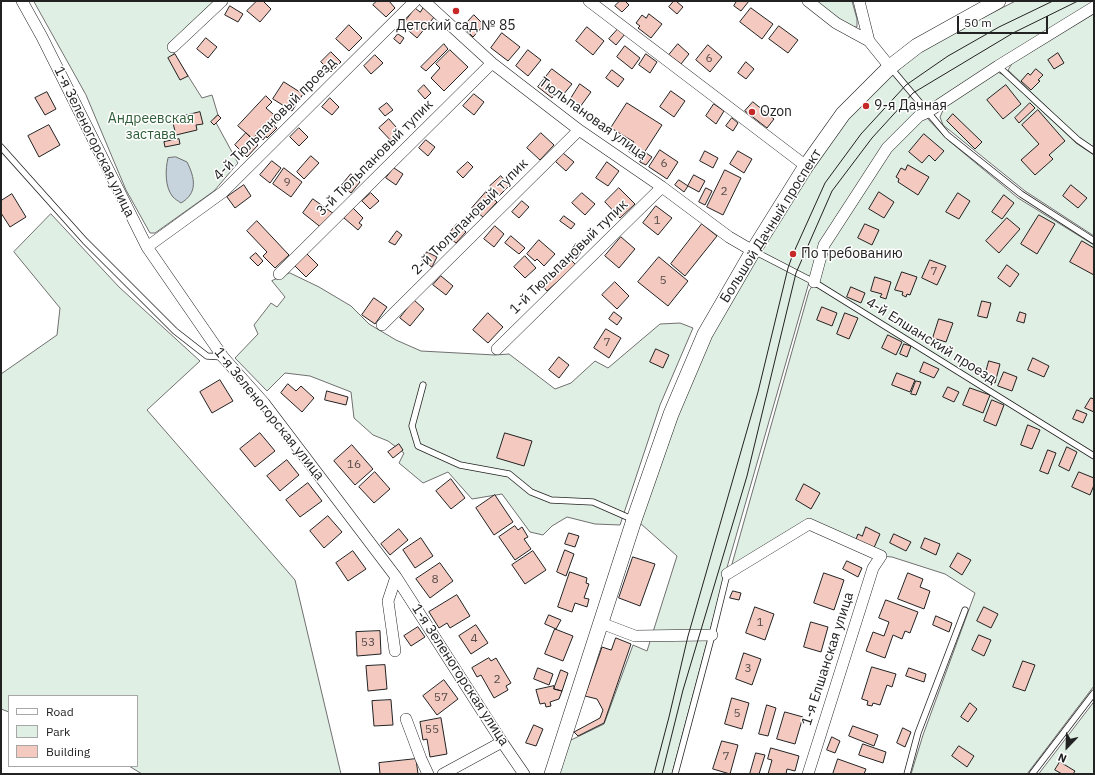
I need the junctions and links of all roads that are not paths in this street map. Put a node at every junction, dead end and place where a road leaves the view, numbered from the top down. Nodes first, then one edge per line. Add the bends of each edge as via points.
1 (22, 1) edge
2 (222, 1) edge
3 (415, 1) edge
4 (424, 1) edge
5 (588, 1) edge
6 (808, 1) edge
7 (859, 1) edge
8 (998, 1) edge
9 (1094, 7) edge
10 (869, 41) junction
11 (174, 47) dead end
12 (492, 63) junction
13 (998, 66) junction
14 (890, 67) junction
15 (928, 112) junction
16 (579, 130) junction
17 (1, 147) edge
18 (1094, 151) edge
19 (806, 166) junction
20 (662, 187) junction
21 (1094, 241) edge
22 (147, 247) junction
23 (753, 251) junction
24 (279, 274) dead end
25 (814, 282) junction
26 (382, 325) dead end
27 (497, 349) dead end
28 (223, 357) junction
29 (423, 385) dead end
30 (1094, 456) edge
31 (634, 520) junction
32 (727, 574) joint
33 (396, 577) junction
34 (965, 610) dead end
35 (601, 623) junction
36 (712, 635) junction
37 (395, 651) dead end
38 (1094, 693) edge
39 (406, 719) dead end
40 (502, 742) junction
41 (428, 774) edge
42 (443, 774) edge
43 (524, 774) edge
44 (552, 774) edge
45 (675, 774) edge
46 (808, 774) edge
47 (907, 774) edge
48 (1032, 774) edge

1 - 22 street, 1-я Зеленогорская улица
2 - 11 street
3 - 22 street, 4-й Тюльпановый проезд via 223,192
4 - 12 street, Тюльпановая улица
5 - 19 street
6 - 10 street via 836,23
7 - 10 street
8 - 14 main road, Большой Дачный проспект via 916,46
9 - 13 street
10 - 14 street
12 - 16 street, Тюльпановая улица
12 - 24 street, 3-й Тюльпановый тупик
13 - 15 street
13 - 18 lane via 1078,140
14 - 15 lane
14 - 19 main road, Большой Дачный проспект via 843,114
15 - 21 lane via 947,135 1021,194
15 - 25 street via 919,116 887,148 824,245
16 - 20 street, Тюльпановая улица
16 - 26 street, 2-й Тюльпановый тупик
17 - 28 lane via 85,241 175,331 207,356
19 - 23 main road, Большой Дачный проспект
20 - 23 street, Тюльпановая улица via 729,237
20 - 27 street, 1-й Тюльпановый тупик
22 - 28 street, 1-я Зеленогорская улица
23 - 25 lane, 4-й Елшанский проезд
23 - 31 main road, Большой Дачный проспект via 706,334 670,414
25 - 30 lane, 4-й Елшанский проезд
28 - 33 street, 1-я Зеленогорская улица via 264,403
29 - 31 lane via 412,426 418,446 460,465 509,474 531,492 551,500 593,502
31 - 35 main road
32 - 36 lane
32 - 46 street, 1-я Елшанская улица via 809,524 881,556 873,568
33 - 37 street via 388,601
33 - 40 street, 1-я Зеленогорская улица
34 - 47 lane via 918,733
35 - 36 street via 635,636
35 - 44 main road
36 - 45 lane
38 - 48 lane
39 - 41 street
40 - 42 street
40 - 43 street, 1-я Зеленогорская улица

